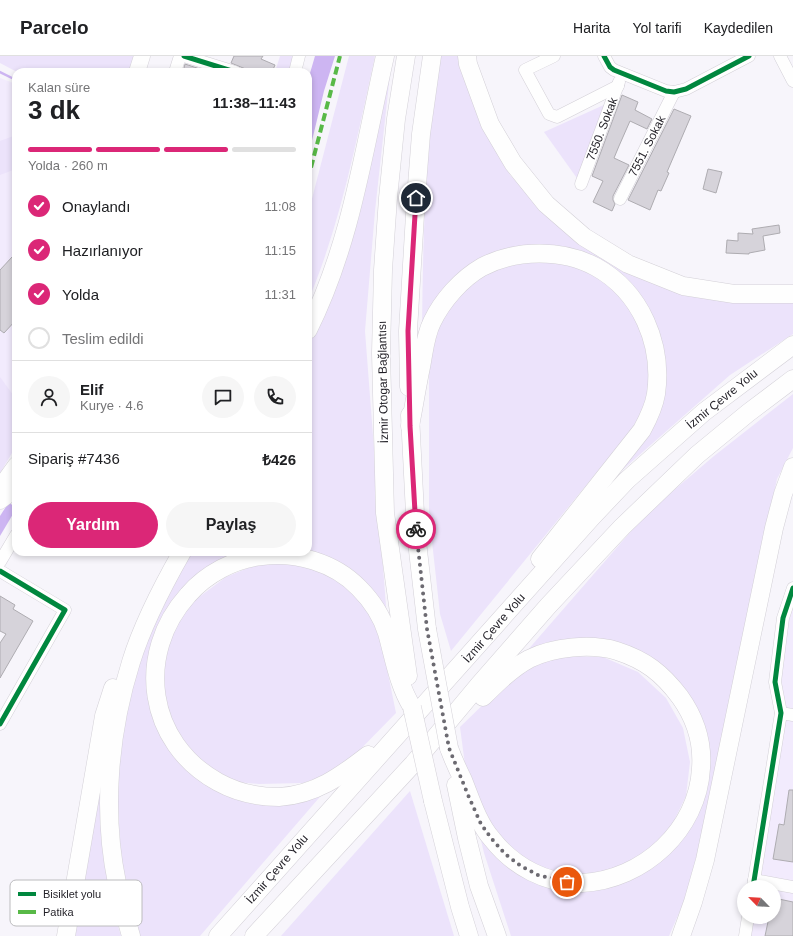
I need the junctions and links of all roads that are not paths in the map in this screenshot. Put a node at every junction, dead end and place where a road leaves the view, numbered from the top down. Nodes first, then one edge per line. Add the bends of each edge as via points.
1 (142, 56) edge
2 (180, 56) edge
3 (184, 56) edge
4 (299, 56) edge
5 (385, 56) edge
6 (406, 56) edge
7 (432, 56) edge
8 (466, 56) edge
9 (554, 56) edge
10 (604, 56) edge
11 (749, 56) edge
12 (780, 56) edge
13 (139, 68) edge
14 (176, 68) edge
15 (222, 68) edge
16 (296, 68) edge
17 (623, 74) junction
18 (793, 81) edge
19 (618, 86) junction
20 (674, 92) junction
21 (581, 184) dead end
22 (620, 199) dead end
23 (793, 294) edge
24 (312, 321) edge
25 (793, 345) edge
26 (793, 379) edge
27 (410, 426) junction
28 (793, 467) edge
29 (12, 470) edge
30 (0, 487) edge
31 (12, 492) edge
32 (0, 501) edge
33 (12, 541) edge
34 (180, 556) edge
35 (263, 556) edge
36 (295, 556) edge
37 (0, 562) edge
38 (0, 571) edge
39 (163, 586) junction
40 (793, 588) edge
41 (464, 662) junction
42 (431, 699) junction
43 (412, 706) junction
44 (781, 713) junction
45 (793, 715) edge
46 (0, 724) edge
47 (731, 730) junction
48 (430, 743) junction
49 (449, 748) junction
50 (76, 880) edge
51 (117, 880) edge
52 (754, 880) edge
53 (781, 886) edge
54 (793, 887) edge
55 (747, 924) edge
56 (68, 926) edge
57 (128, 926) edge
58 (66, 936) edge
59 (130, 936) edge
60 (218, 936) edge
61 (254, 936) edge
62 (469, 936) edge
63 (497, 936) edge
64 (681, 936) edge
65 (694, 936) edge
66 (745, 936) edge

1 - 13 main road
2 - 14 street
3 - 15 street
4 - 16 street
5 - 24 highway via 341,248
6 - 43 highway, İzmir Otogar Bağlantısı via 388,198 381,353 385,513
7 - 27 highway via 421,134 408,331
8 - 23 highway via 490,124 512,163 546,204 584,237 628,264 683,286 734,294
9 - 19 street via 525,70 552,116 558,117
10 - 17 street via 610,67
11 - 20 street via 686,89
12 - 18 street
17 - 19 street, 7550. Sokak
17 - 20 street
19 - 21 street, 7550. Sokak
20 - 22 street, 7551. Sokak
25 - 41 highway, İzmir Çevre Yolu via 704,412 627,480
26 - 48 highway via 698,455 622,527 548,606
27 - 41 highway via 431,323 454,290 482,267 519,255 559,255 578,260 596,267 626,290 650,330 657,355 657,388 650,415 642,430 558,535
27 - 49 highway, bridge via 416,533 427,629
28 - 47 highway via 774,528
29 - 30 main road
31 - 32 main road
33 - 37 street
34 - 39 highway
35 - 42 highway via 223,568 194,588 168,621 161,639 155,694 166,731 192,765 221,784 246,793 280,797 300,794 333,781 372,752
36 - 43 highway via 312,560 343,575 368,597 386,631 395,667 405,695
38 - 46 street via 65,610
39 - 50 highway via 130,639 104,716
39 - 51 highway via 131,661 120,700 113,740 110,808
40 - 44 street via 783,618 776,682
41 - 42 highway, İzmir Çevre Yolu
42 - 60 highway, İzmir Çevre Yolu
43 - 62 highway, bridge via 433,801
44 - 45 street
44 - 52 street
47 - 64 highway via 705,860
47 - 65 highway via 709,875
48 - 49 highway via 442,736 500,680 528,660 574,646 593,646 630,655 645,662 660,673 673,688 686,705 697,729 702,753 701,777 691,810 670,841 655,855 623,874 583,883 567,882 538,875 505,854 481,824
48 - 61 highway
49 - 63 highway via 479,886
53 - 54 street
55 - 66 street
56 - 58 highway
57 - 59 highway

